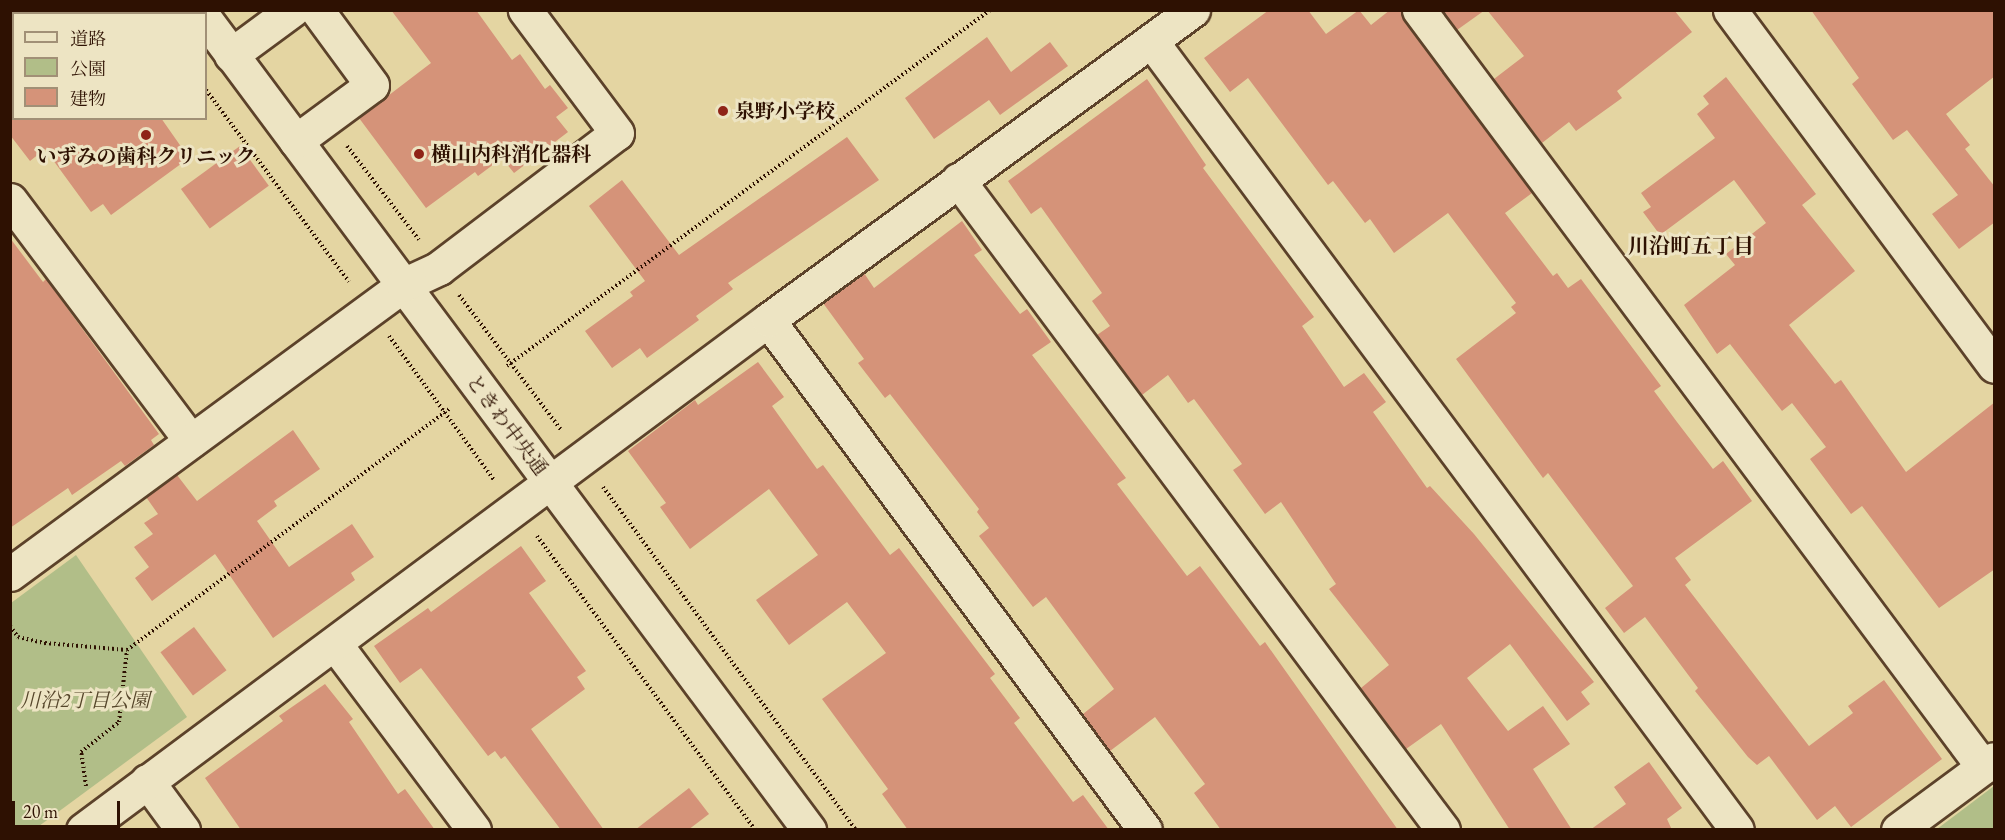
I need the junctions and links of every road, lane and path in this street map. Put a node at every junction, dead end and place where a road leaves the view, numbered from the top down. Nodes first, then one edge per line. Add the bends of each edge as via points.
1 (292, 10) edge
2 (317, 10) edge
3 (525, 10) edge
4 (1193, 10) edge
5 (1419, 10) edge
6 (1730, 10) edge
7 (207, 21) edge
8 (1152, 42) junction
9 (231, 55) junction
10 (207, 91) edge
11 (327, 118) junction
12 (296, 141) junction
13 (958, 180) junction
14 (10, 200) edge
15 (439, 268) junction
16 (403, 285) junction
17 (370, 309) junction
18 (768, 321) junction
19 (1995, 366) edge
20 (191, 441) junction
21 (584, 460) junction
22 (552, 484) junction
23 (517, 509) junction
24 (10, 574) edge
25 (335, 644) junction
26 (127, 650) dead end
27 (1989, 763) edge
28 (147, 781) junction
29 (92, 823) edge
30 (183, 830) edge
31 (474, 830) edge
32 (755, 830) edge
33 (809, 830) edge
34 (856, 830) edge
35 (1145, 830) edge
36 (1443, 830) edge
37 (1737, 830) edge
38 (1898, 830) edge

1 - 9 street
2 - 11 street via 372,85
3 - 15 street via 617,133
4 - 8 street
5 - 27 street
6 - 19 street
7 - 9 street, ときわ中央通
8 - 13 street
8 - 37 street
9 - 12 street, ときわ中央通
10 - 17 path
11 - 12 street
11 - 15 path
12 - 16 street, ときわ中央通
13 - 18 street
13 - 36 street
14 - 20 street
15 - 16 street
15 - 21 path
16 - 17 street
16 - 22 street, ときわ中央通
17 - 20 street
17 - 23 path
18 - 21 street
18 - 35 street
20 - 24 street
21 - 22 street
21 - 34 path
22 - 23 street
22 - 33 street, ときわ中央通
23 - 25 street
23 - 32 path
25 - 28 street
25 - 31 street
26 - 29 path via 119,722 81,752
27 - 38 street
28 - 29 street
28 - 30 street

